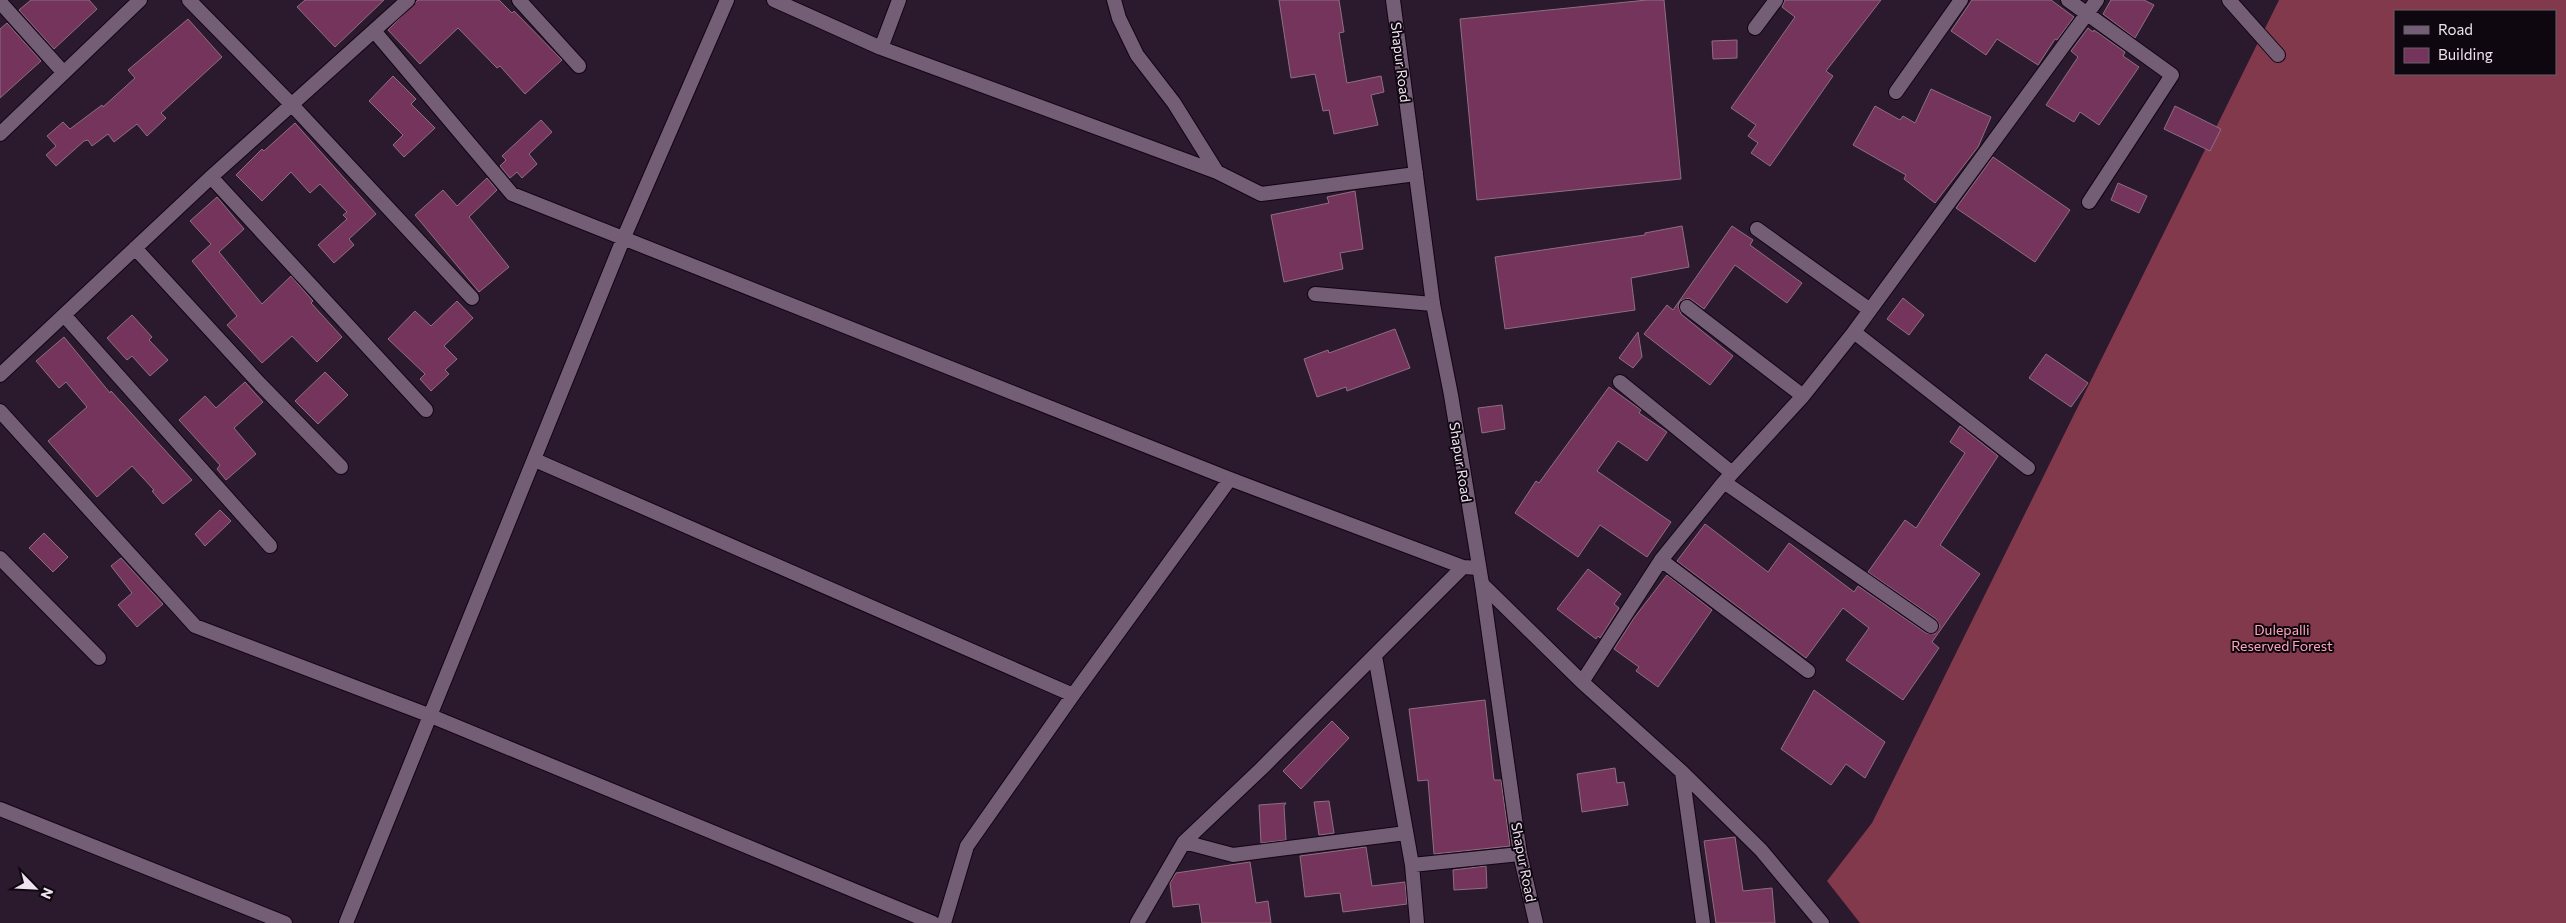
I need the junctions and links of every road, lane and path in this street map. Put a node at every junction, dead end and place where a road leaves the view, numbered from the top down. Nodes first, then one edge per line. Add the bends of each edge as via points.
1 (140, 0) edge
2 (189, 0) edge
3 (408, 0) edge
4 (519, 0) edge
5 (727, 0) edge
6 (774, 0) edge
7 (899, 0) edge
8 (1114, 0) edge
9 (1393, 0) edge
10 (1776, 0) edge
11 (1961, 0) edge
12 (2068, 0) edge
13 (2097, 0) edge
14 (2228, 0) edge
15 (4, 5) edge
16 (2087, 14) junction
17 (1755, 28) dead end
18 (375, 32) junction
19 (880, 48) junction
20 (2278, 55) dead end
21 (579, 66) dead end
22 (63, 72) junction
23 (1896, 92) dead end
24 (293, 106) junction
25 (0, 134) edge
26 (1217, 172) junction
27 (1416, 174) junction
28 (211, 177) junction
29 (2089, 202) dead end
30 (1757, 229) dead end
31 (624, 237) junction
32 (135, 248) junction
33 (1315, 294) dead end
34 (472, 298) dead end
35 (1433, 304) junction
36 (1687, 307) dead end
37 (1870, 310) junction
38 (64, 315) junction
39 (1854, 332) junction
40 (0, 375) edge
41 (1620, 382) dead end
42 (1803, 396) junction
43 (426, 410) dead end
44 (0, 411) edge
45 (534, 460) junction
46 (341, 467) dead end
47 (2028, 468) dead end
48 (1728, 478) junction
49 (1230, 479) junction
50 (270, 546) dead end
51 (0, 558) edge
52 (1661, 560) junction
53 (1463, 567) junction
54 (1479, 568) junction
55 (1482, 584) junction
56 (1931, 626) dead end
57 (1376, 656) junction
58 (99, 658) dead end
59 (1808, 671) dead end
60 (1582, 682) junction
61 (1072, 695) junction
62 (431, 716) junction
63 (1682, 772) junction
64 (0, 809) edge
65 (1406, 833) junction
66 (1184, 842) junction
67 (1520, 854) junction
68 (1412, 865) junction
69 (285, 923) edge
70 (346, 923) edge
71 (934, 923) edge
72 (944, 923) edge
73 (1137, 923) edge
74 (1417, 923) edge
75 (1536, 923) edge
76 (1703, 923) edge
77 (1822, 923) edge

1 - 22 street
2 - 24 street
3 - 18 street
4 - 21 street
5 - 31 street
6 - 19 street
7 - 19 street
8 - 26 street via 1137,54 1174,103
9 - 27 street, Shapur Road
10 - 17 street
11 - 23 street
12 - 16 street
13 - 16 street
14 - 20 street
15 - 22 street
16 - 29 street via 2172,75
16 - 37 street
18 - 24 street
18 - 31 street via 512,194
19 - 26 street
22 - 25 street
24 - 28 street
24 - 34 street
26 - 27 street via 1262,194
27 - 35 street, Shapur Road
28 - 32 street
28 - 43 street
30 - 37 street
31 - 45 street
31 - 49 street
32 - 38 street
32 - 46 street
33 - 35 street
35 - 54 street, Shapur Road
36 - 42 street
37 - 39 street
38 - 40 street
38 - 50 street
39 - 42 street
39 - 47 street
41 - 48 street
42 - 48 street
44 - 62 street via 195,626
45 - 61 street
45 - 62 street
48 - 52 street
48 - 56 street
49 - 53 street
49 - 61 street
51 - 58 street
52 - 59 street
52 - 60 street
53 - 54 street
53 - 57 street
54 - 55 street, Shapur Road
55 - 60 street
55 - 67 street, Shapur Road
57 - 65 street
57 - 66 street
60 - 63 street
61 - 72 street via 967,846
62 - 70 street
62 - 71 street
63 - 76 street
63 - 77 street via 1761,850
64 - 69 street
65 - 66 street via 1233,855
65 - 68 street
66 - 73 street
67 - 68 street
67 - 75 street, Shapur Road
68 - 74 street

